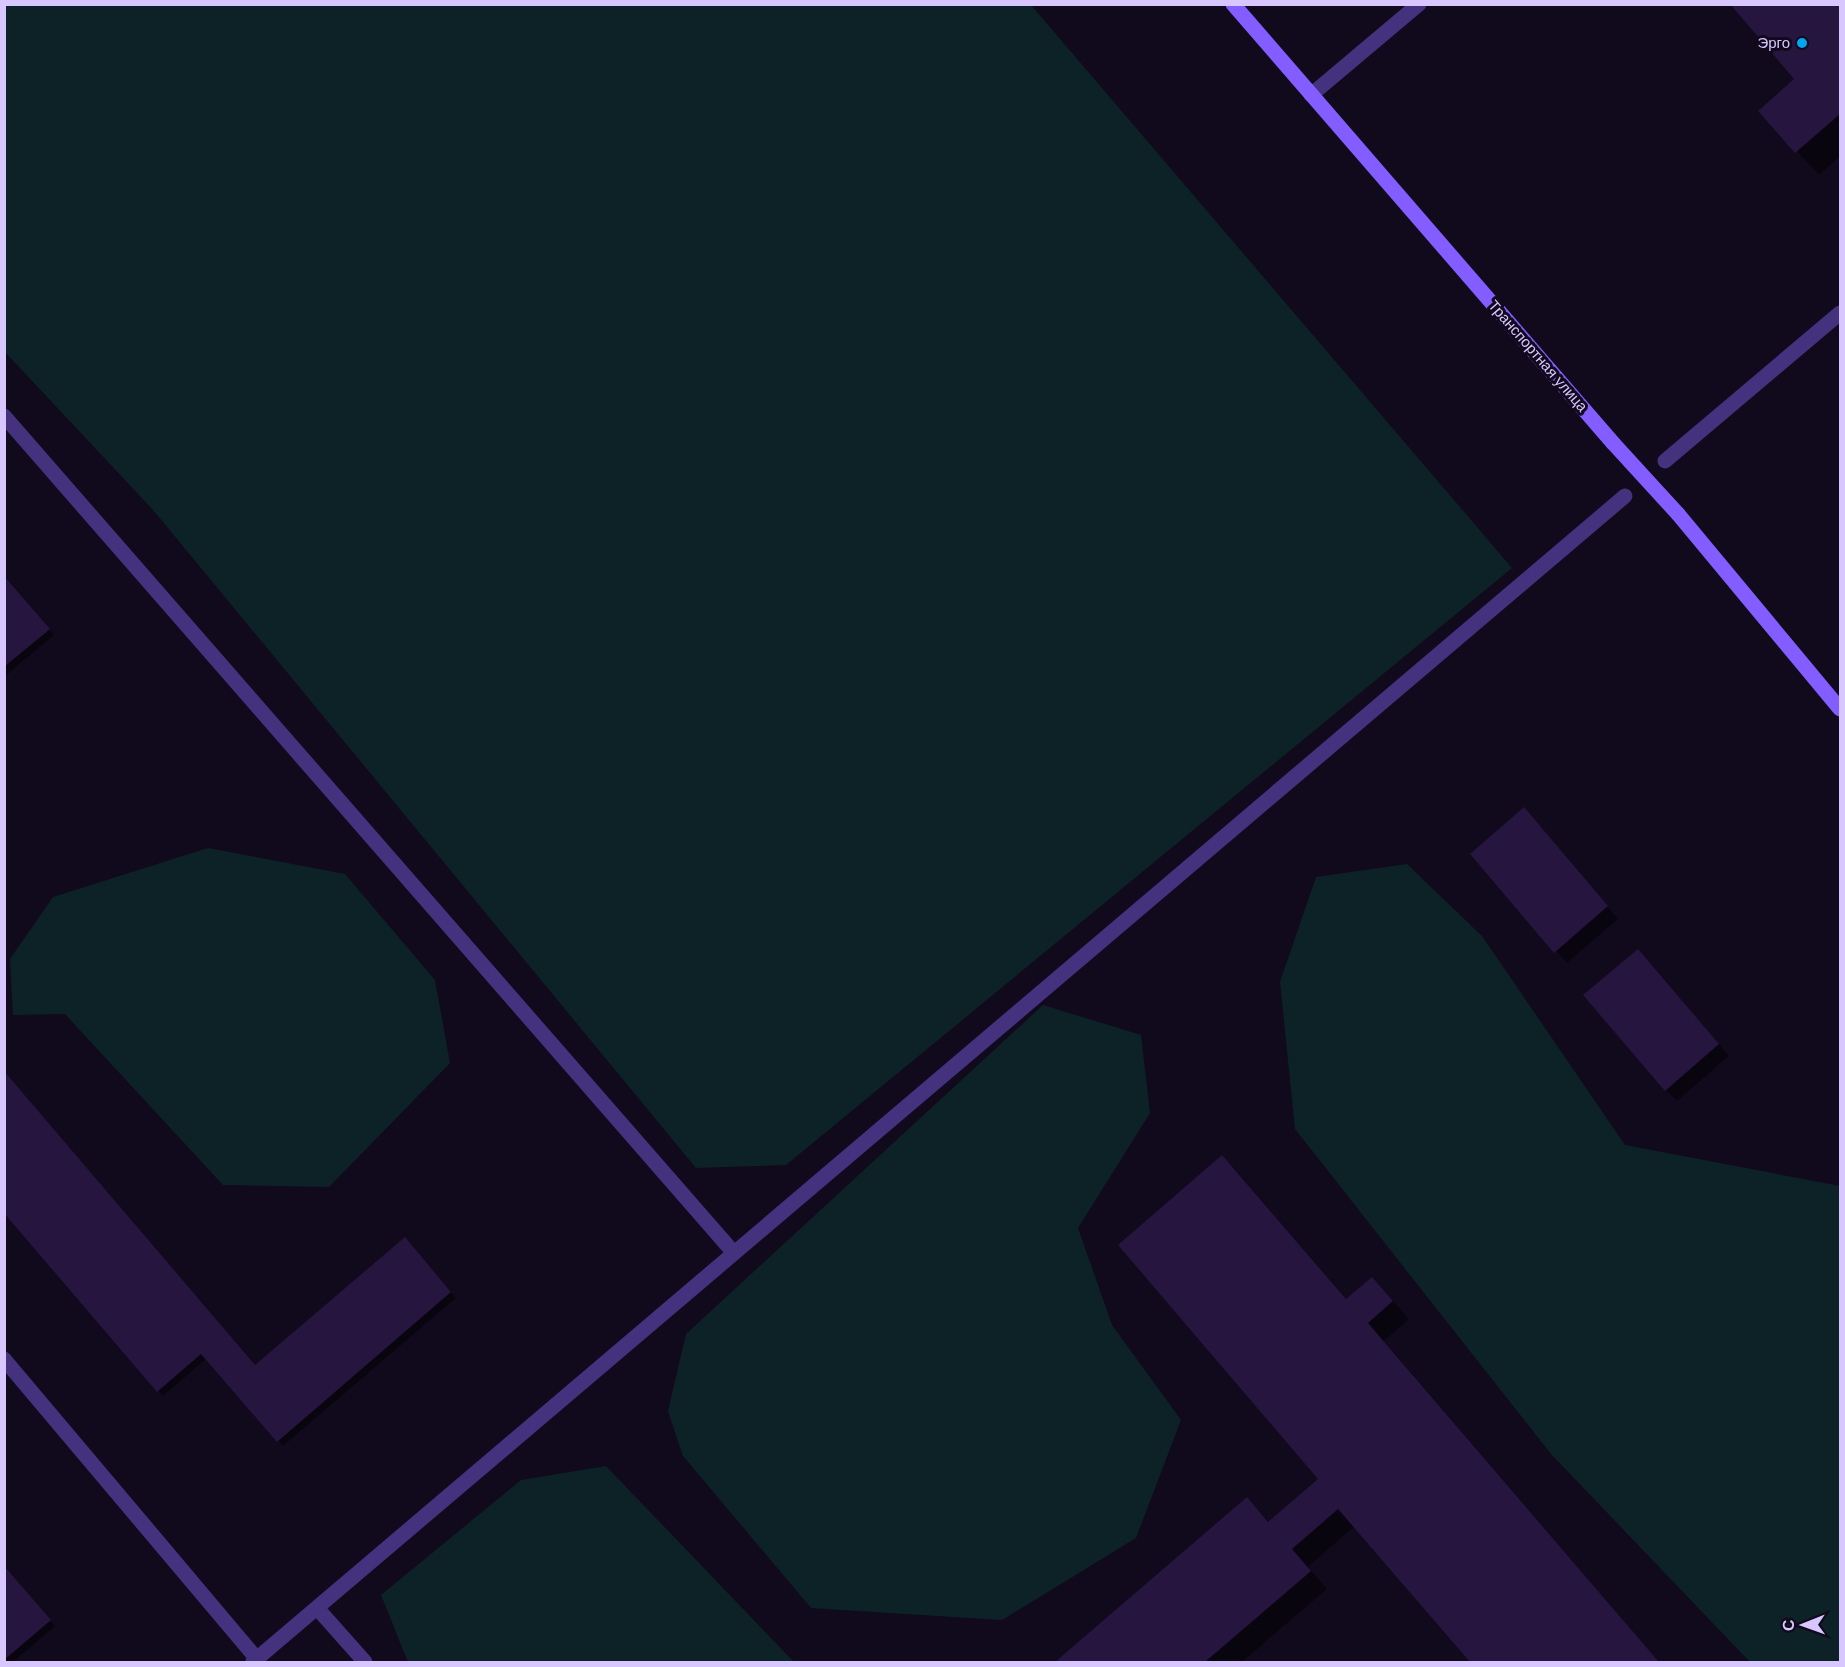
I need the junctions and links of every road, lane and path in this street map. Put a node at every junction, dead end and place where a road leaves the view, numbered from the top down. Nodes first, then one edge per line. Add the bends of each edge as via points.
1 (1233, 4) edge
2 (1419, 4) edge
3 (1311, 95) junction
4 (1840, 313) edge
5 (4, 416) edge
6 (1665, 461) dead end
7 (1625, 496) dead end
8 (1840, 709) edge
9 (734, 1253) junction
10 (4, 1359) edge
11 (317, 1608) junction
12 (255, 1661) edge
13 (365, 1662) edge

1 - 3 street, Транспортная улица
2 - 3 lane
3 - 8 street, Транспортная улица, bridge via 1678,514
4 - 6 lane
5 - 9 lane
7 - 9 lane
9 - 11 lane
10 - 12 lane
11 - 12 lane
11 - 13 lane

